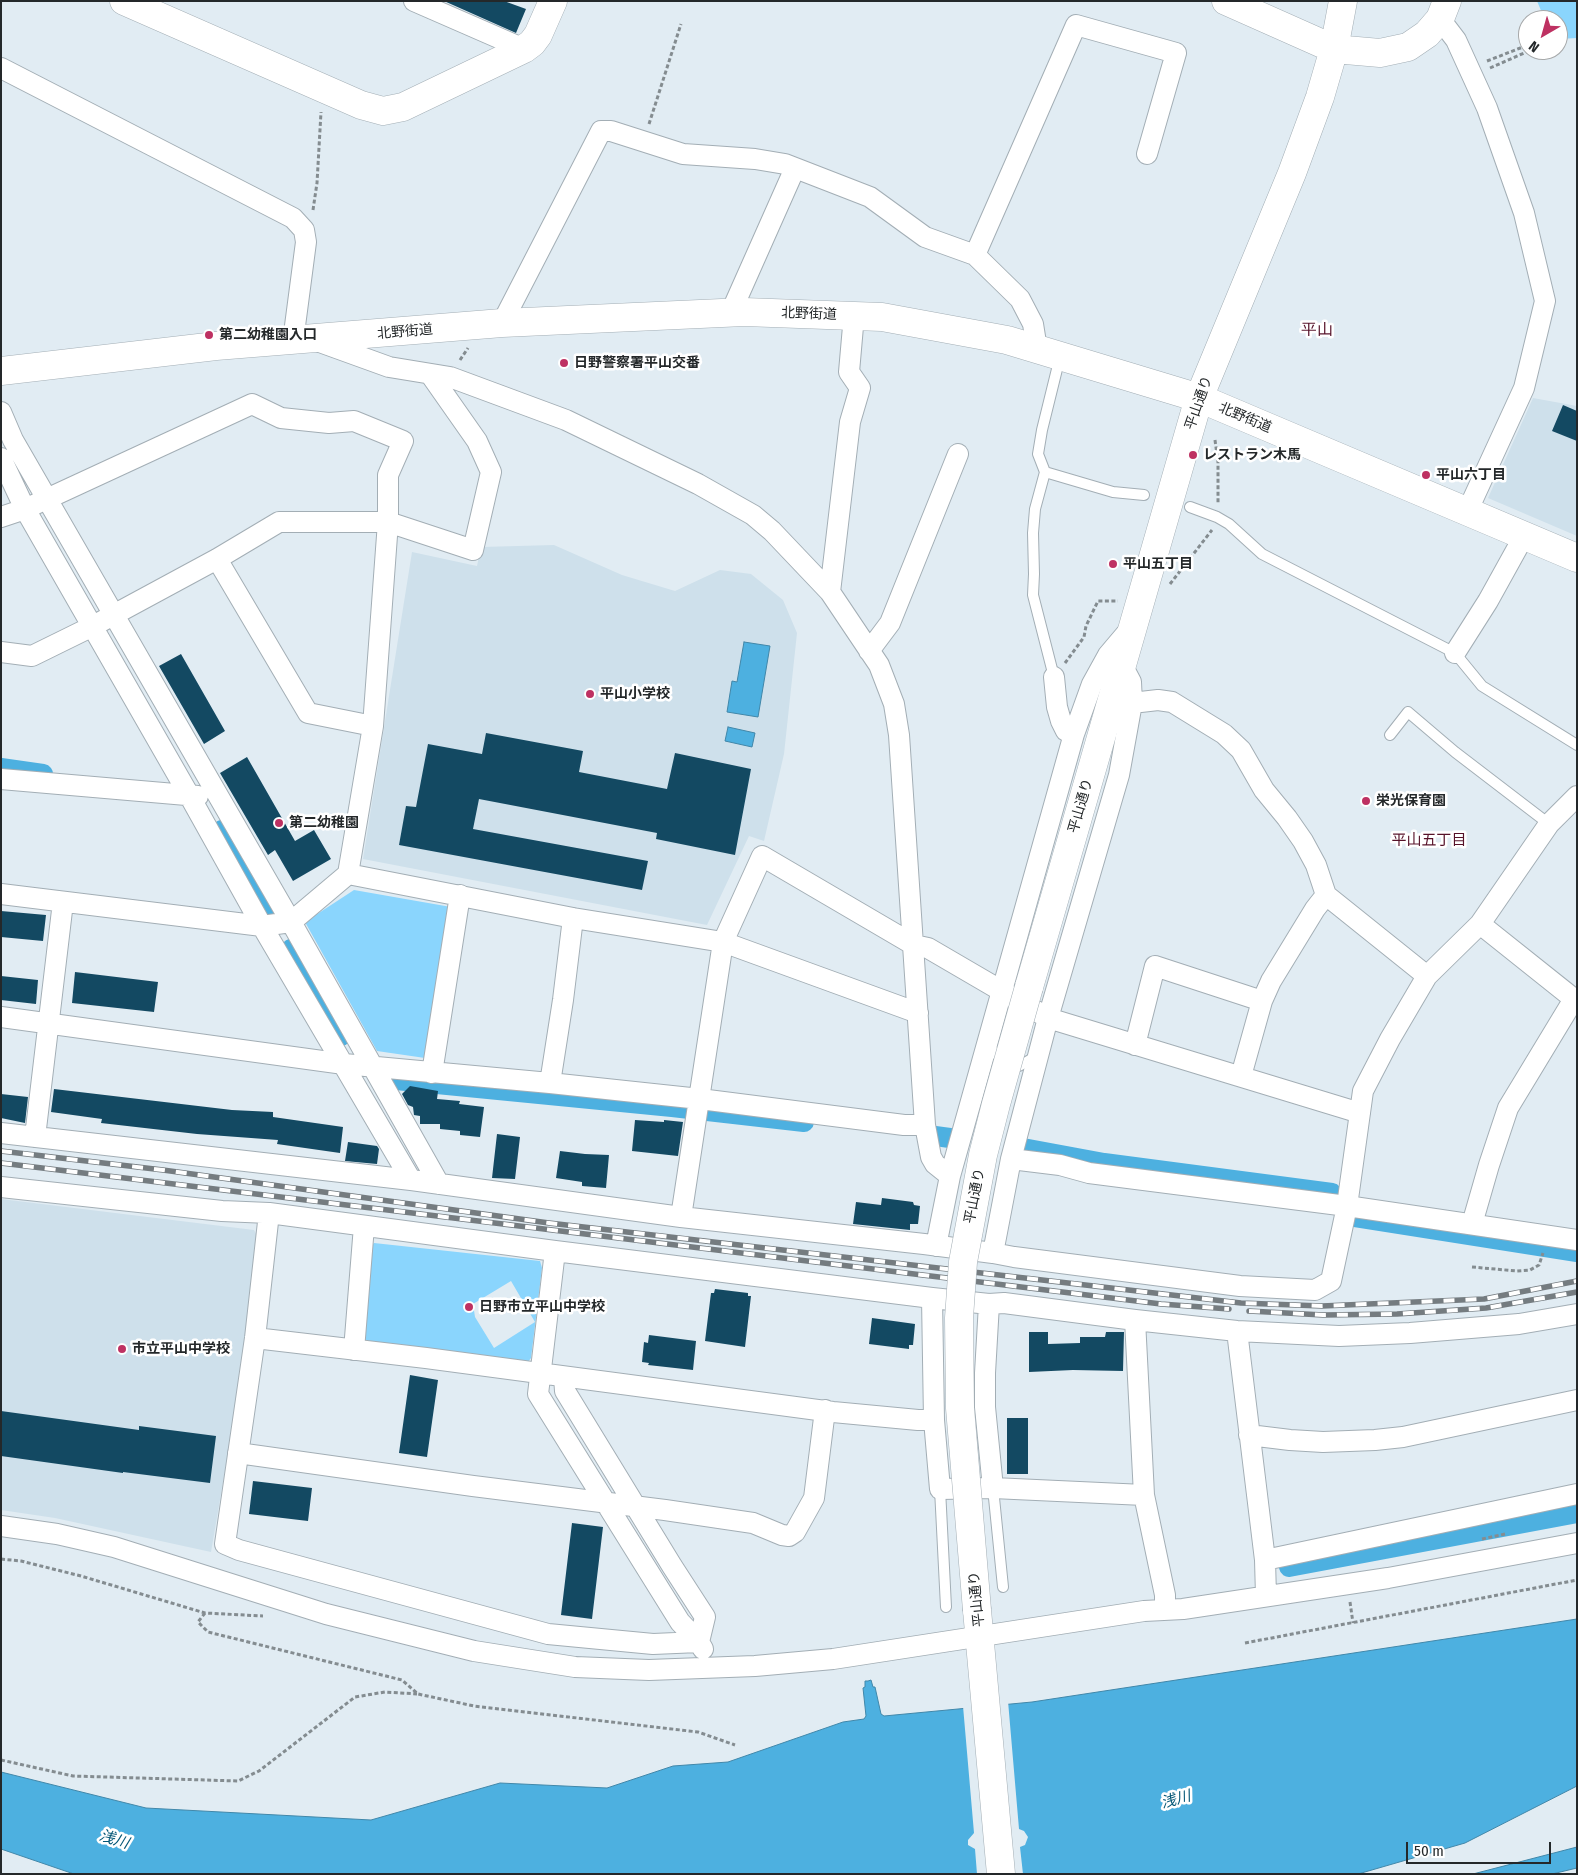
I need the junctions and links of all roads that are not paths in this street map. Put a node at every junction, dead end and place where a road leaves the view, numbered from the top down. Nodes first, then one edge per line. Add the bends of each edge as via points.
1 (414, 1) edge
2 (553, 1) edge
3 (1226, 1) edge
4 (1343, 1) edge
5 (136, 4) edge
6 (1444, 10) edge
7 (524, 48) junction
8 (1334, 49) junction
9 (1, 68) edge
10 (1147, 154) dead end
11 (795, 168) junction
12 (975, 255) junction
13 (731, 312) junction
14 (854, 315) junction
15 (502, 323) junction
16 (303, 340) junction
17 (1048, 352) junction
18 (1, 371) edge
19 (430, 374) junction
20 (1199, 398) junction
21 (1, 412) edge
22 (958, 454) dead end
23 (1, 458) edge
24 (1045, 472) junction
25 (1144, 495) dead end
26 (47, 498) junction
27 (1190, 506) dead end
28 (24, 509) junction
29 (1467, 512) junction
30 (1, 517) edge
31 (388, 522) junction
32 (1524, 536) junction
33 (1575, 554) edge
34 (217, 559) junction
35 (830, 592) junction
36 (114, 614) junction
37 (1134, 624) junction
38 (93, 626) junction
39 (869, 651) junction
40 (1, 652) edge
41 (1455, 652) junction
42 (1122, 665) junction
43 (1054, 677) joint
44 (1132, 703) junction
45 (373, 726) junction
46 (1074, 734) junction
47 (1390, 735) dead end
48 (1577, 745) edge
49 (1, 779) edge
50 (189, 795) junction
51 (1577, 796) edge
52 (220, 801) junction
53 (1549, 824) junction
54 (348, 874) junction
55 (1, 894) edge
56 (1326, 894) junction
57 (460, 895) junction
58 (63, 902) junction
59 (573, 918) junction
60 (291, 922) junction
61 (1480, 924) junction
62 (262, 926) junction
63 (723, 942) junction
64 (914, 945) junction
65 (1427, 976) junction
66 (1001, 992) junction
67 (1576, 1000) edge
68 (1262, 1001) junction
69 (918, 1013) junction
70 (1, 1017) edge
71 (1048, 1018) junction
72 (48, 1023) junction
73 (987, 1045) junction
74 (1135, 1045) junction
75 (1038, 1055) junction
76 (344, 1064) junction
77 (1019, 1066) junction
78 (374, 1068) junction
79 (432, 1073) junction
80 (1240, 1076) junction
81 (550, 1083) junction
82 (700, 1099) junction
83 (1360, 1113) junction
84 (925, 1124) junction
85 (1, 1133) edge
86 (35, 1137) junction
87 (1011, 1159) junction
88 (950, 1176) junction
89 (411, 1180) junction
90 (439, 1184) junction
91 (1, 1187) edge
92 (1347, 1206) junction
93 (269, 1213) junction
94 (681, 1217) junction
95 (1472, 1224) junction
96 (364, 1226) junction
97 (1577, 1240) edge
98 (963, 1241) dead end
99 (936, 1246) junction
100 (555, 1251) junction
101 (993, 1253) junction
102 (932, 1298) junction
103 (989, 1304) junction
104 (957, 1312) dead end
105 (1577, 1314) edge
106 (1135, 1320) junction
107 (1237, 1331) junction
108 (255, 1338) junction
109 (354, 1350) junction
110 (541, 1373) junction
111 (564, 1377) junction
112 (1577, 1400) edge
113 (825, 1410) junction
114 (934, 1420) junction
115 (1249, 1435) junction
116 (238, 1454) junction
117 (962, 1488) junction
118 (992, 1488) junction
119 (940, 1489) junction
120 (1144, 1494) junction
121 (1577, 1494) edge
122 (606, 1503) junction
123 (636, 1507) junction
124 (1, 1526) edge
125 (1577, 1543) edge
126 (1265, 1560) junction
127 (1003, 1586) dead end
128 (1266, 1596) junction
129 (946, 1607) dead end
130 (1165, 1610) junction
131 (980, 1631) junction
132 (699, 1642) junction
133 (714, 1668) junction
134 (1001, 1874) edge

1 - 7 street
2 - 7 main road via 538,35
3 - 8 main road
4 - 8 main road, 平山通り
5 - 7 main road via 383,112 403,107
6 - 8 main road via 1427,34 1408,47 1380,53
6 - 29 street via 1487,108 1524,213 1544,301 1524,388
8 - 20 main road, 平山通り via 1292,173
9 - 16 street via 294,218 304,230 306,242
10 - 12 street via 1176,53 1076,25
11 - 12 street via 870,197 925,237
11 - 13 street
11 - 15 street via 755,159 682,154 601,131
12 - 17 street via 1020,299
13 - 14 main road, 北野街道
13 - 15 main road, 北野街道
14 - 17 main road, 北野街道 via 961,330
14 - 35 street via 849,372 860,388 850,422
15 - 16 main road, 北野街道
16 - 18 main road, 北野街道 via 216,346
16 - 19 street via 389,367
17 - 20 main road, 北野街道
17 - 24 lane via 1038,454
19 - 31 street via 477,441 490,472 473,550
19 - 35 street via 450,377 566,420 730,500 772,531
20 - 29 main road, 北野街道
20 - 37 main road, 平山通り
21 - 26 street via 13,440
22 - 39 street via 890,623
23 - 28 street
24 - 25 lane via 1113,492
24 - 43 lane via 1035,509 1032,596
26 - 28 street
26 - 31 street via 252,404 281,418 329,423 354,421 404,440 388,475
26 - 36 street
27 - 41 lane via 1229,524 1262,554
28 - 30 street
28 - 38 street
29 - 32 main road, 北野街道
31 - 34 street via 278,522
31 - 45 street
32 - 33 main road, 北野街道
32 - 41 street
34 - 36 street
34 - 45 street via 308,713
35 - 39 street
36 - 38 street
36 - 52 street
37 - 42 main road, 平山通り
37 - 46 street via 1108,655 1092,684
38 - 40 street via 32,656
38 - 50 street
39 - 64 street via 879,665 894,704 899,735
41 - 48 lane via 1482,686
42 - 44 street via 1131,682
42 - 131 main road, 平山通り, bridge via 996,1104 963,1262 960,1408
43 - 46 street via 1061,721 1066,730
44 - 56 street via 1172,702 1224,734 1240,750 1264,790 1302,841 1316,865
44 - 71 street via 1119,775
45 - 54 street
46 - 66 street
47 - 53 lane via 1408,712
49 - 50 street
50 - 52 street
50 - 62 street
51 - 53 street
52 - 60 street
53 - 61 street
54 - 57 street
54 - 60 street
55 - 58 street
56 - 65 street
56 - 68 street via 1271,981
57 - 59 street
57 - 79 street
58 - 62 street
58 - 72 street
59 - 63 street
59 - 81 street
60 - 62 street
60 - 78 street
61 - 65 street
61 - 67 street
62 - 76 street
63 - 64 street via 762,856
63 - 69 street
63 - 82 street
64 - 66 street via 928,948
64 - 69 street
65 - 83 street via 1363,1091
66 - 71 street
66 - 73 street
67 - 95 street via 1508,1108
68 - 74 street via 1155,966
68 - 80 street
69 - 84 street
70 - 72 street
71 - 74 street
71 - 75 street
72 - 76 street
72 - 86 street
73 - 77 lane via 1005,1063
73 - 88 street
74 - 80 street
75 - 77 lane
75 - 87 street
76 - 78 street
76 - 89 street
77 - 98 lane via 1002,1078 997,1086
78 - 79 street
78 - 90 street
79 - 81 street
80 - 83 street
81 - 82 street
82 - 84 street via 904,1125
82 - 94 street
83 - 92 street
84 - 88 street via 934,1164
85 - 86 street
86 - 89 street
87 - 92 street via 1060,1165 1089,1173
87 - 101 street
88 - 99 street
89 - 90 street
90 - 94 street
91 - 93 street via 222,1211
92 - 95 street
92 - 101 street via 1331,1281 1315,1290 1240,1286
93 - 96 street
93 - 108 street
94 - 99 street
95 - 97 street
96 - 100 street
96 - 109 street
99 - 101 street
100 - 102 street
100 - 110 street
102 - 103 street
102 - 114 street
103 - 106 street via 1004,1303
103 - 118 street via 985,1373
104 - 117 lane via 955,1370
105 - 107 street via 1519,1324 1410,1333 1339,1336
106 - 107 street
106 - 120 street
107 - 115 street
108 - 109 street
108 - 116 street
109 - 110 street
110 - 111 street
110 - 122 street via 538,1394
111 - 113 street
111 - 123 street via 565,1391
112 - 115 street via 1375,1440 1323,1442
113 - 114 street
113 - 123 street via 814,1498 795,1532 789,1536 753,1523
114 - 119 street
115 - 126 street
116 - 122 street
116 - 132 street via 224,1544 548,1634 653,1644
117 - 118 street
117 - 119 street
118 - 120 street
118 - 127 lane
119 - 129 lane
120 - 130 street via 1165,1595
121 - 126 street
122 - 123 street
122 - 132 street via 680,1622
123 - 132 street via 705,1617
124 - 133 street via 114,1547 326,1614 474,1651 575,1667
125 - 128 street via 1388,1578
126 - 128 street
128 - 130 street
130 - 131 street
131 - 133 street via 833,1659
131 - 134 main road, 平山通り
132 - 133 street

